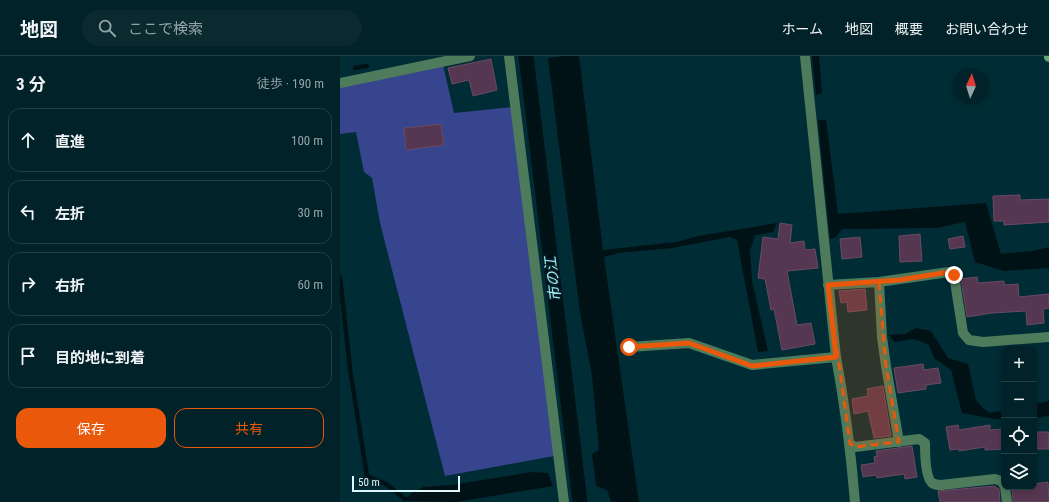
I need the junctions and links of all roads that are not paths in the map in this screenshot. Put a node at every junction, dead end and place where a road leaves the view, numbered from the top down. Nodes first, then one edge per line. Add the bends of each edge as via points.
1 (470, 56) edge
2 (509, 56) edge
3 (805, 56) edge
4 (340, 83) edge
5 (879, 282) junction
6 (828, 285) junction
7 (1049, 337) edge
8 (629, 347) dead end
9 (836, 357) junction
10 (899, 442) junction
11 (850, 444) junction
12 (1001, 481) edge
13 (1005, 490) edge
14 (564, 502) edge
15 (855, 502) edge
16 (1006, 502) edge

1 - 4 street
2 - 14 street
3 - 6 street
5 - 6 street
5 - 7 street via 949,272 954,275 962,333 969,340 983,342
5 - 10 street via 882,338
6 - 9 street
8 - 9 street via 689,343 752,366
9 - 11 street
10 - 11 street via 855,447
10 - 12 street via 919,439 925,443 928,478 936,485 995,479
11 - 15 street
13 - 16 street

